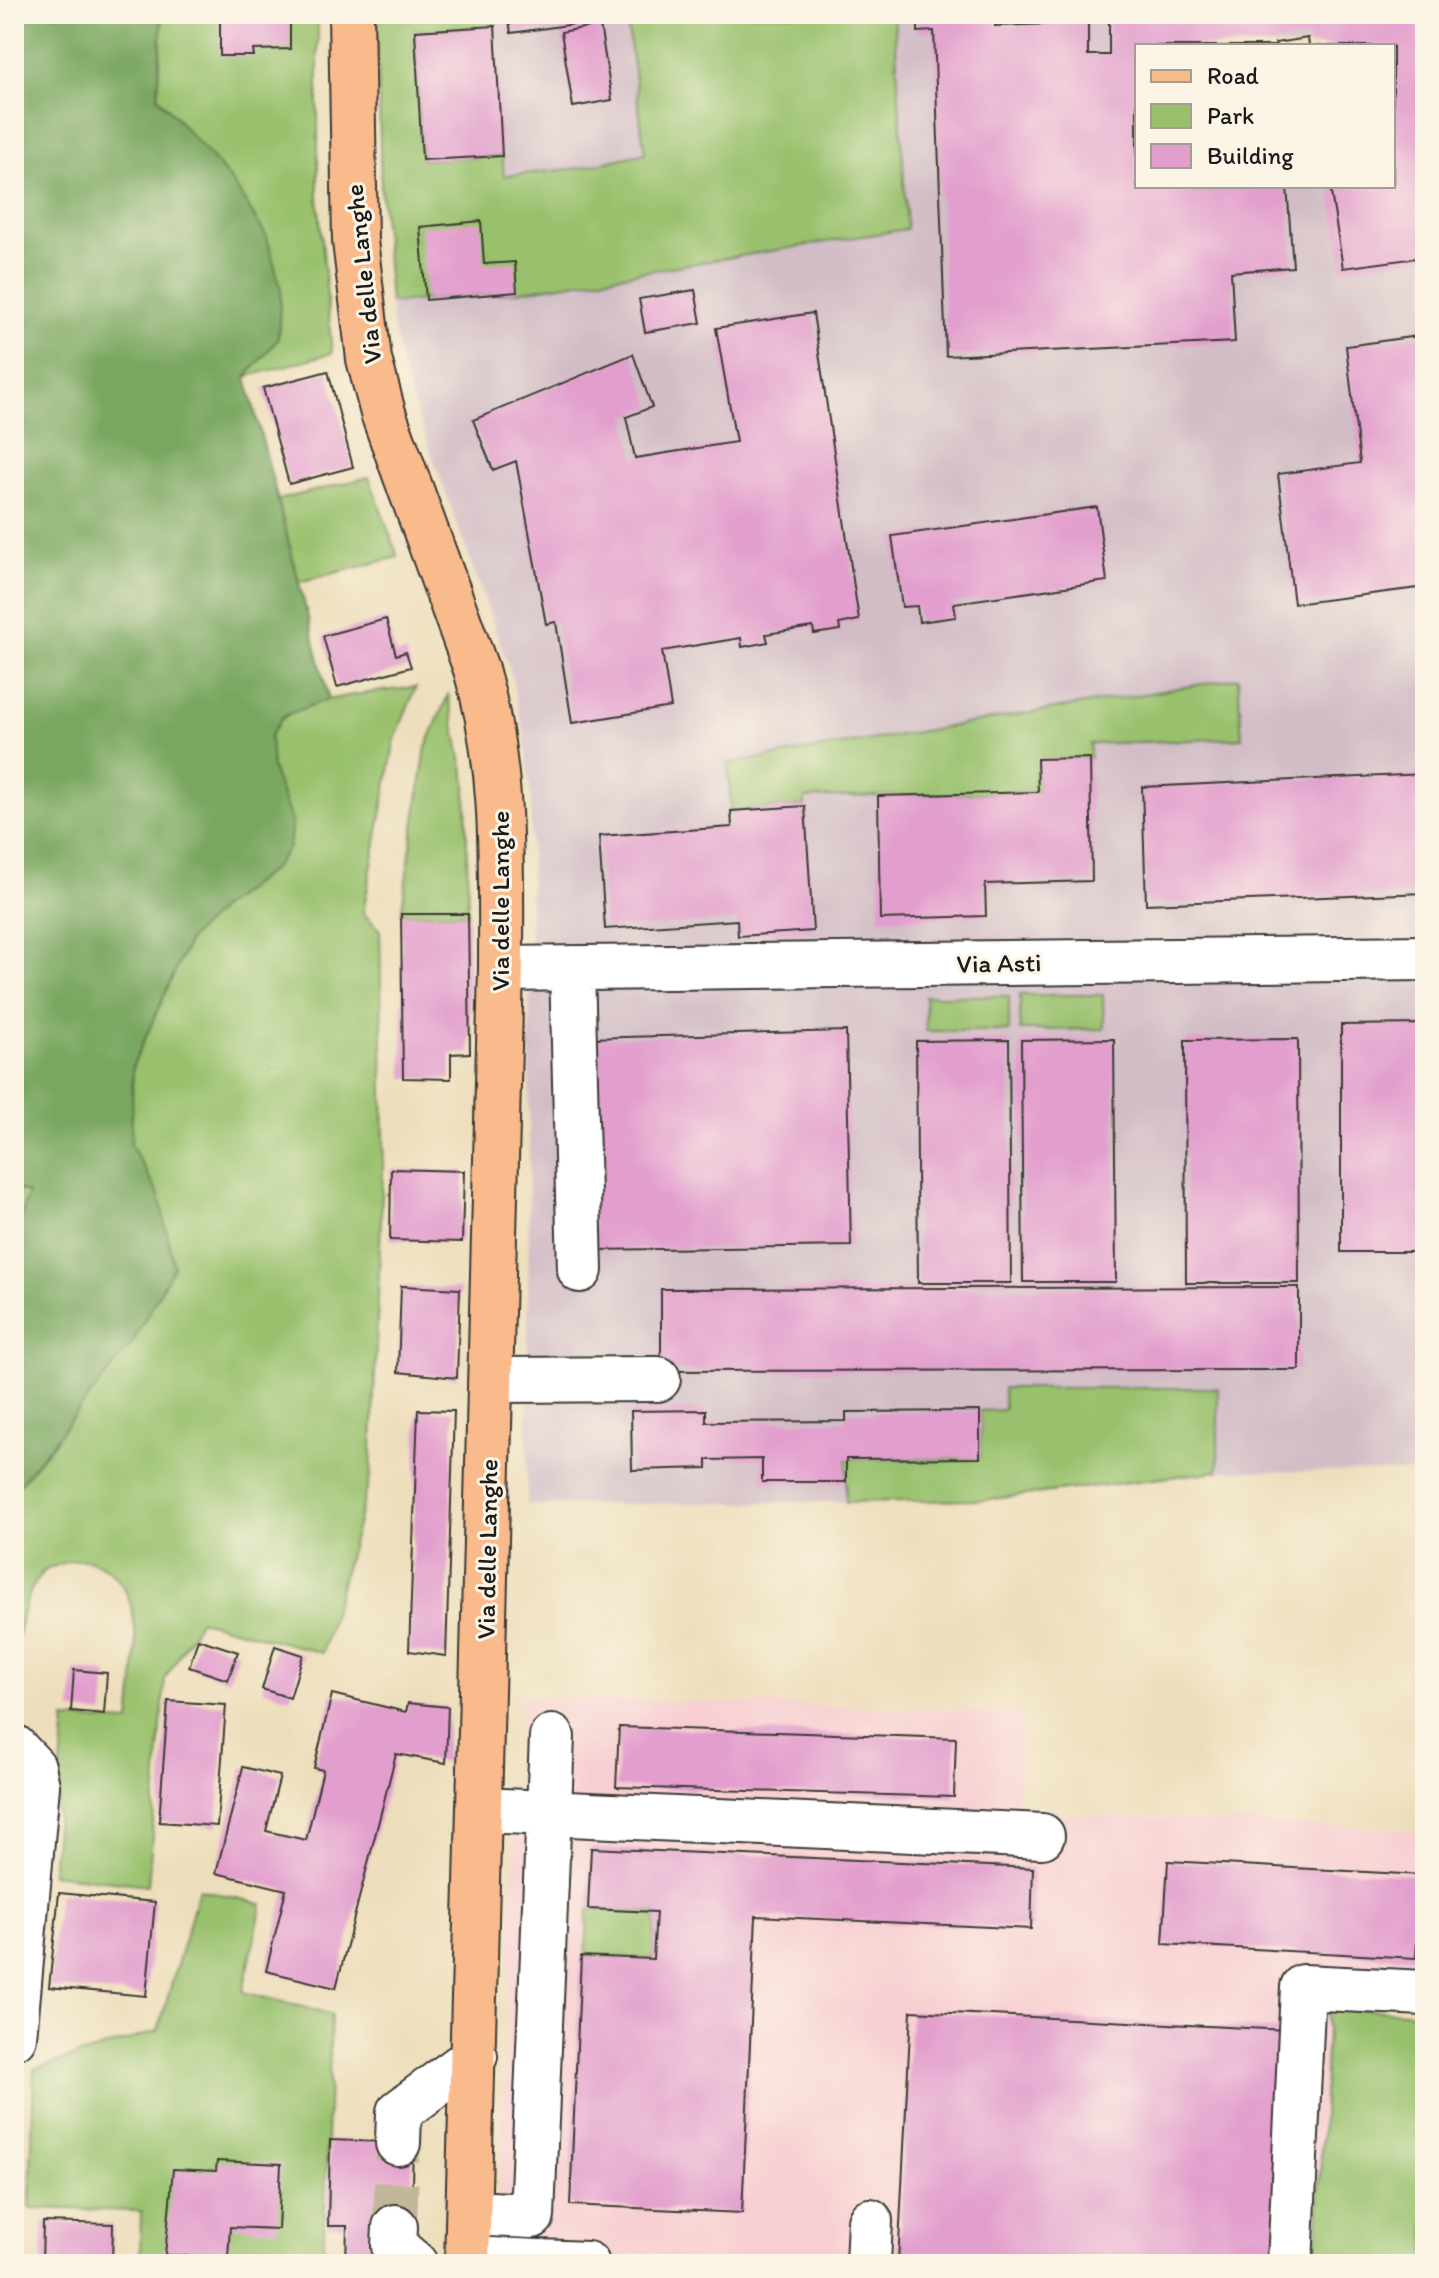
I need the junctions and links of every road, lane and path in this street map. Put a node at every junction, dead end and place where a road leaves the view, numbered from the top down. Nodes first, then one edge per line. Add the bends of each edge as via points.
1 (351, 14) edge
2 (1425, 958) edge
3 (572, 968) junction
4 (501, 969) junction
5 (580, 1270) dead end
6 (658, 1379) dead end
7 (491, 1380) junction
8 (552, 1737) dead end
9 (14, 1747) edge
10 (481, 1810) junction
11 (549, 1813) junction
12 (1042, 1836) dead end
13 (1425, 1993) edge
14 (14, 2037) edge
15 (475, 2056) junction
16 (398, 2143) tunnel mouth
17 (469, 2213) junction
18 (870, 2221) dead end
19 (467, 2262) edge
20 (587, 2264) edge
21 (868, 2264) edge
22 (1290, 2264) edge

1 - 4 main road, Via delle Langhe via 355,241 369,359 383,413 488,711 499,790
2 - 3 street, Via Asti
3 - 4 street, Via Asti
3 - 5 street
4 - 7 main road, Via delle Langhe
6 - 7 street
7 - 10 main road, Via delle Langhe
8 - 11 street
9 - 14 street via 33,1767 37,1786
10 - 11 street
10 - 15 main road, Via delle Langhe
11 - 12 street
11 - 17 street via 532,2216
13 - 22 street via 1303,1987
15 - 16 street via 399,2112
15 - 17 main road, Via delle Langhe
17 - 19 main road, Via delle Langhe
18 - 21 street
19 - 20 street

